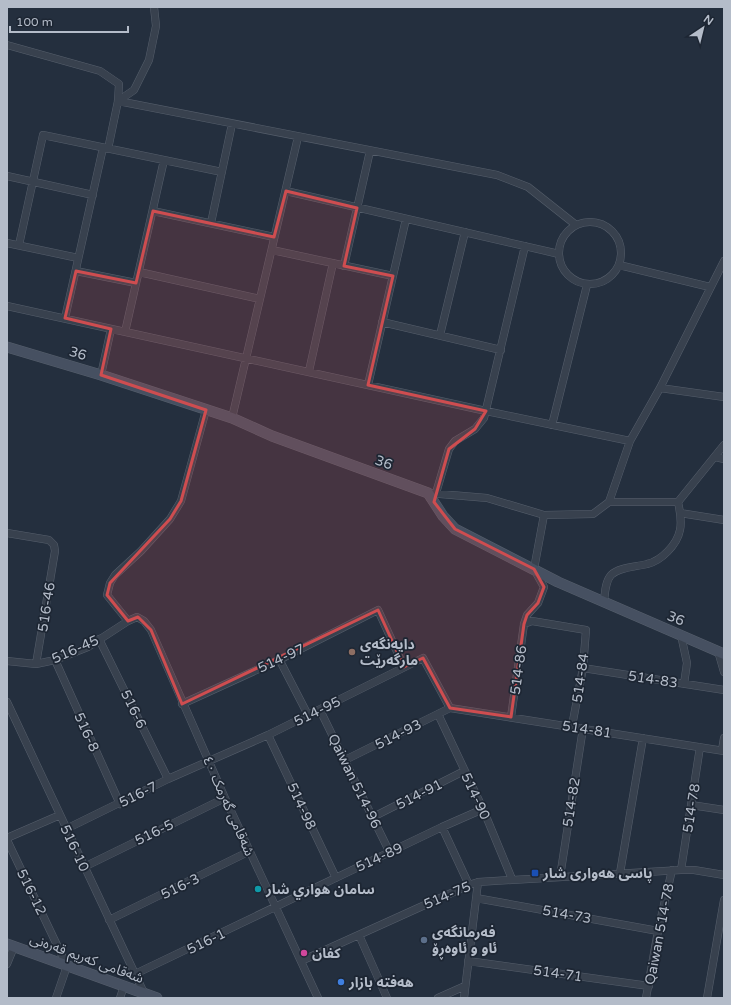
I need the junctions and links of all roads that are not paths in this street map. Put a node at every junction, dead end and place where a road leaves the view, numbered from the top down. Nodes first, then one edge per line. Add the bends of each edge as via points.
1 (154, 7) edge
2 (7, 45) edge
3 (118, 101) junction
4 (232, 124) junction
5 (298, 137) junction
6 (105, 148) junction
7 (370, 151) junction
8 (164, 160) junction
9 (222, 172) junction
10 (7, 176) edge
11 (32, 182) junction
12 (286, 191) junction
13 (92, 195) junction
14 (357, 208) junction
15 (153, 211) junction
16 (406, 219) junction
17 (211, 223) junction
18 (576, 225) junction
19 (465, 232) junction
20 (274, 237) junction
21 (7, 243) edge
22 (19, 245) junction
23 (525, 246) junction
24 (272, 250) junction
25 (559, 254) junction
26 (78, 258) junction
27 (724, 261) edge
28 (333, 263) junction
29 (619, 265) junction
30 (344, 266) junction
31 (76, 271) junction
32 (139, 272) junction
33 (393, 276) junction
34 (136, 283) junction
35 (587, 285) junction
36 (710, 287) junction
37 (260, 299) junction
38 (7, 306) edge
39 (65, 318) junction
40 (382, 322) junction
41 (111, 329) junction
42 (125, 332) junction
43 (440, 335) junction
44 (7, 346) edge
45 (501, 350) junction
46 (246, 357) junction
47 (309, 371) junction
48 (101, 375) junction
49 (368, 385) junction
50 (660, 388) junction
51 (724, 397) edge
52 (206, 410) junction
53 (486, 411) junction
54 (232, 418) junction
55 (552, 425) junction
56 (630, 441) junction
57 (724, 445) edge
58 (714, 457) junction
59 (724, 459) edge
60 (432, 493) junction
61 (609, 502) junction
62 (678, 502) junction
63 (680, 513) junction
64 (544, 515) junction
65 (724, 520) edge
66 (7, 533) edge
67 (534, 569) junction
68 (604, 602) junction
69 (137, 617) joint
70 (128, 621) junction
71 (524, 624) junction
72 (681, 635) junction
73 (99, 639) junction
74 (721, 652) edge
75 (279, 659) junction
76 (55, 660) junction
77 (7, 661) edge
78 (36, 664) junction
79 (404, 667) junction
80 (583, 668) junction
81 (724, 672) edge
82 (684, 684) junction
83 (724, 690) edge
84 (7, 702) edge
85 (182, 704) junction
86 (450, 708) junction
87 (320, 710) junction
88 (438, 714) junction
89 (308, 715) junction
90 (511, 717) junction
91 (572, 726) junction
92 (583, 728) junction
93 (268, 735) junction
94 (644, 738) junction
95 (724, 738) edge
96 (700, 747) junction
97 (723, 750) edge
98 (345, 760) junction
99 (209, 761) junction
100 (464, 771) junction
101 (168, 779) junction
102 (225, 798) junction
103 (120, 804) junction
104 (691, 805) junction
105 (483, 809) junction
106 (724, 810) edge
107 (60, 815) junction
108 (373, 817) junction
109 (442, 827) junction
110 (66, 828) junction
111 (7, 839) edge
112 (250, 852) junction
113 (390, 853) junction
114 (84, 867) junction
115 (672, 870) junction
116 (681, 870) junction
117 (620, 873) junction
118 (724, 875) edge
119 (560, 877) junction
120 (336, 878) junction
121 (512, 879) junction
122 (478, 882) junction
123 (469, 885) junction
124 (476, 898) junction
125 (724, 900) edge
126 (276, 908) junction
127 (109, 920) junction
128 (658, 931) junction
129 (359, 935) junction
130 (10, 945) edge
131 (301, 961) junction
132 (468, 961) junction
133 (7, 964) edge
134 (67, 966) junction
135 (135, 974) junction
136 (124, 986) junction
137 (465, 986) junction
138 (649, 986) junction
139 (144, 993) junction
140 (56, 998) edge
141 (120, 998) edge
142 (157, 998) edge
143 (318, 998) edge
144 (387, 998) edge
145 (438, 998) edge
146 (464, 998) edge
147 (646, 998) edge
148 (707, 998) edge

1 - 3 street via 156,26 149,60 134,90
2 - 3 street via 100,71 119,84
3 - 4 street
3 - 6 street
4 - 5 street
4 - 9 street
5 - 7 street
5 - 12 street
6 - 8 street
6 - 11 street via 42,135
6 - 13 street
7 - 14 street
7 - 18 street via 498,175 528,187
8 - 9 street
8 - 15 street
9 - 17 street
10 - 11 street
11 - 13 street
11 - 22 street
12 - 14 street
12 - 20 street
13 - 26 street
14 - 16 street
14 - 30 street
15 - 17 street
15 - 32 street
16 - 19 street
16 - 33 street
17 - 20 street
18 - 25 street via 562,239
18 - 29 street via 597,223 615,234 622,254
19 - 23 street
19 - 43 street
20 - 24 street
21 - 22 street
22 - 26 street
23 - 25 street
23 - 45 street
24 - 28 street
24 - 37 street
25 - 35 street via 562,268 568,276
26 - 31 street
27 - 36 street
28 - 30 street
28 - 47 street
29 - 35 street via 614,274 606,280
29 - 36 street
30 - 33 street
31 - 34 street
31 - 39 street
32 - 34 street
32 - 37 street
33 - 40 street
34 - 42 street
35 - 55 street
36 - 50 street
37 - 46 street
38 - 39 street
39 - 41 street
40 - 43 street
40 - 49 street
41 - 42 street
41 - 48 street
42 - 46 street
43 - 45 street
44 - 48 street, 36
45 - 53 street
46 - 47 street
46 - 54 street
47 - 49 street
48 - 52 street, 36
49 - 53 street
50 - 51 street
50 - 56 street
52 - 54 street, 36
52 - 70 street via 182,501 170,519 110,583 107,595
53 - 55 street
53 - 60 street via 475,429 455,441 449,449
54 - 60 street, 36 via 272,436
55 - 56 street
56 - 61 street
57 - 58 street
58 - 59 street
58 - 62 street
60 - 64 street via 487,498
60 - 67 street, 36 via 443,516 455,529
61 - 62 street
61 - 64 street via 593,514
62 - 63 street
63 - 65 street
63 - 68 street via 680,530 673,545 649,564 619,570 612,575 606,584
64 - 67 street
66 - 78 street, 516-46 via 49,540 54,545
67 - 68 street, 36
67 - 71 street via 544,586 538,603 527,615
68 - 72 street, 36
69 - 70 street, 516-45
69 - 85 street, شەقامی گەرمک ٤٠ via 151,630
70 - 73 street, 516-45
71 - 80 street, 514-84 via 532,621 586,630
71 - 90 street, 514-86
72 - 74 street, 36
72 - 82 street via 687,663
73 - 76 street, 516-45
73 - 101 street, 516-6
74 - 81 street
75 - 79 street, 514-97 via 378,610
75 - 85 street, 514-97
75 - 89 street
76 - 78 street, 516-45
76 - 103 street, 516-8
77 - 78 street, 516-45
79 - 86 street, 514-95 via 424,658
79 - 87 street, 514-95
80 - 82 street, 514-83
80 - 91 street, 514-84
82 - 83 street, 514-83
84 - 107 street, 516-10
85 - 99 street, شەقامی گەرمک ٤٠
86 - 88 street, 514-93
86 - 90 street, 514-81
87 - 89 street, 514-95
87 - 98 street, Qaiwan 514-96
88 - 98 street, 514-93
88 - 100 street, 514-90
89 - 93 street, 514-95
90 - 91 street, 514-81
91 - 92 street, 514-81
92 - 94 street, 514-81
92 - 119 street, 514-82
93 - 99 street, 514-95
93 - 120 street, 514-98
94 - 96 street, 514-81
94 - 117 street
95 - 97 street
96 - 97 street, 514-81
96 - 104 street, 514-78
98 - 108 street, Qaiwan 514-96
99 - 101 street, 516-7
99 - 102 street, شەقامی گەرمک ٤٠
100 - 105 street, 514-90
100 - 108 street, 514-91
101 - 103 street, 516-7
102 - 112 street, شەقامی گەرمک ٤٠
102 - 114 street, 516-5
103 - 110 street, 516-7
104 - 106 street
104 - 116 street, 514-78
105 - 109 street, 514-89
105 - 121 street, 514-90
107 - 110 street, 516-10
107 - 111 street
108 - 113 street, Qaiwan 514-96
109 - 113 street, 514-89
109 - 123 street
110 - 114 street, 516-10
111 - 134 street, 516-12
112 - 126 street, شەقامی گەرمک ٤٠
112 - 127 street, 516-3
113 - 120 street, 514-89
114 - 127 street, 516-10
115 - 116 street, 514-75
115 - 117 street, 514-75
115 - 128 street, Qaiwan 514-78
116 - 118 street, 514-75
117 - 119 street, 514-75
119 - 121 street, 514-75
120 - 126 street, 514-89
121 - 122 street, 514-75
122 - 123 street, 514-75
122 - 124 street
123 - 129 street, 514-75
124 - 128 street, 514-73
124 - 132 street
125 - 148 street
126 - 131 street, شەقامی گەرمک ٤٠
126 - 135 street, 516-1
127 - 135 street, 516-10
128 - 138 street, Qaiwan 514-78
129 - 131 street, 514-75
129 - 144 street
130 - 133 street
130 - 134 street, شەقامی کەریم قەرەنی
131 - 143 street, شەقامی گەرمک ٤٠
132 - 137 street
132 - 138 street, 514-71
134 - 136 street, شەقامی کەریم قەرەنی
134 - 140 street
135 - 139 street, 516-10
136 - 139 street, شەقامی کەریم قەرەنی
136 - 141 street
137 - 145 street
137 - 146 street
138 - 147 street, Qaiwan 514-78
139 - 142 street, شەقامی کەریم قەرەنی

